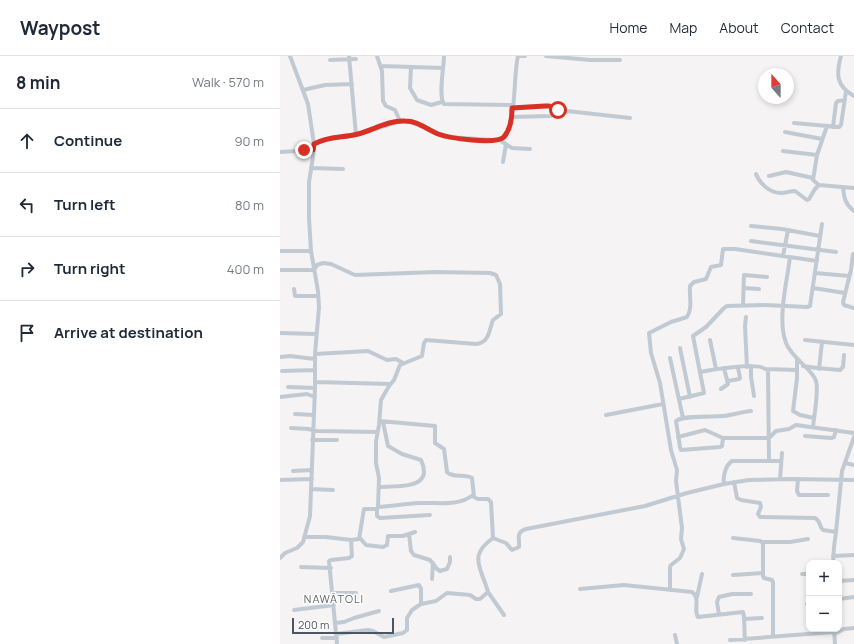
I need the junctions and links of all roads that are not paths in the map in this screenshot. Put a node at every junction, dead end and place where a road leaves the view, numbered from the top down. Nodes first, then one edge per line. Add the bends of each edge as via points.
1 (290, 56) edge
2 (377, 56) edge
3 (444, 56) edge
4 (518, 56) edge
5 (525, 56) edge
6 (546, 56) edge
7 (841, 56) edge
8 (349, 58) edge
9 (591, 58) edge
10 (356, 59) dead end
11 (330, 60) dead end
12 (620, 60) dead end
13 (381, 66) junction
14 (411, 67) junction
15 (443, 68) junction
16 (352, 84) junction
17 (302, 90) junction
18 (846, 91) junction
19 (854, 96) edge
20 (845, 100) junction
21 (442, 102) junction
22 (513, 107) junction
23 (569, 112) junction
24 (512, 117) junction
25 (630, 118) dead end
26 (400, 121) junction
27 (794, 123) dead end
28 (827, 126) junction
29 (833, 127) junction
30 (785, 132) dead end
31 (356, 135) junction
32 (822, 139) junction
33 (499, 140) junction
34 (314, 144) junction
35 (506, 144) junction
36 (530, 149) dead end
37 (313, 150) junction
38 (783, 151) dead end
39 (280, 152) edge
40 (817, 155) junction
41 (503, 162) dead end
42 (312, 168) junction
43 (343, 169) dead end
44 (756, 174) dead end
45 (769, 176) dead end
46 (813, 178) junction
47 (819, 185) junction
48 (843, 187) junction
49 (854, 188) edge
50 (854, 211) edge
51 (822, 224) dead end
52 (751, 226) dead end
53 (788, 230) junction
54 (820, 236) junction
55 (751, 241) dead end
56 (785, 245) junction
57 (818, 249) junction
58 (280, 251) edge
59 (311, 251) junction
60 (836, 252) dead end
61 (853, 254) dead end
62 (783, 256) junction
63 (790, 257) junction
64 (817, 261) junction
65 (280, 270) edge
66 (314, 270) junction
67 (815, 273) junction
68 (849, 276) junction
69 (766, 277) dead end
70 (744, 288) junction
71 (814, 288) junction
72 (294, 289) dead end
73 (759, 289) dead end
74 (845, 293) junction
75 (318, 296) junction
76 (743, 305) junction
77 (784, 306) junction
78 (854, 308) edge
79 (746, 318) dead end
80 (280, 332) edge
81 (316, 334) junction
82 (710, 340) dead end
83 (805, 340) dead end
84 (822, 342) junction
85 (854, 345) edge
86 (680, 348) dead end
87 (844, 355) dead end
88 (280, 357) edge
89 (315, 357) junction
90 (670, 358) dead end
91 (797, 359) junction
92 (402, 363) junction
93 (749, 366) junction
94 (803, 366) junction
95 (738, 367) junction
96 (724, 368) junction
97 (716, 369) junction
98 (768, 369) junction
99 (819, 369) junction
100 (315, 370) junction
101 (797, 370) junction
102 (282, 371) dead end
103 (700, 372) junction
104 (315, 382) junction
105 (728, 382) junction
106 (390, 384) junction
107 (288, 387) dead end
108 (315, 388) junction
109 (721, 389) dead end
110 (754, 396) dead end
111 (280, 397) edge
112 (315, 397) junction
113 (690, 397) junction
114 (679, 399) junction
115 (663, 404) junction
116 (751, 410) dead end
117 (295, 414) dead end
118 (314, 415) junction
119 (606, 415) dead end
120 (683, 418) junction
121 (814, 418) junction
122 (381, 422) junction
123 (813, 427) junction
124 (291, 428) dead end
125 (313, 430) junction
126 (836, 430) junction
127 (377, 432) junction
128 (854, 433) edge
129 (805, 436) dead end
130 (678, 437) junction
131 (854, 437) edge
132 (723, 438) junction
133 (769, 438) junction
134 (312, 440) junction
135 (337, 440) dead end
136 (853, 445) edge
137 (782, 453) dead end
138 (768, 461) junction
139 (781, 461) junction
140 (845, 463) junction
141 (854, 465) edge
142 (312, 470) junction
143 (293, 472) dead end
144 (312, 479) junction
145 (780, 479) junction
146 (798, 479) junction
147 (841, 479) junction
148 (280, 480) edge
149 (854, 480) edge
150 (734, 482) junction
151 (724, 484) junction
152 (379, 487) junction
153 (311, 489) junction
154 (333, 490) dead end
155 (473, 494) junction
156 (828, 495) dead end
157 (678, 496) junction
158 (378, 508) junction
159 (430, 515) dead end
160 (415, 532) dead end
161 (836, 532) junction
162 (409, 534) junction
163 (304, 537) junction
164 (360, 538) junction
165 (493, 538) junction
166 (733, 538) dead end
167 (808, 539) dead end
168 (351, 540) junction
169 (762, 542) junction
170 (854, 555) edge
171 (450, 556) dead end
172 (833, 556) junction
173 (280, 558) edge
174 (833, 560) edge
175 (432, 562) junction
176 (302, 567) dead end
177 (331, 568) junction
178 (763, 573) junction
179 (702, 574) dead end
180 (802, 574) dead end
181 (806, 574) edge
182 (733, 575) dead end
183 (432, 579) dead end
184 (842, 580) edge
185 (854, 580) edge
186 (580, 590) dead end
187 (670, 590) junction
188 (391, 591) dead end
189 (488, 592) junction
190 (333, 593) junction
191 (356, 593) dead end
192 (751, 594) dead end
193 (697, 597) junction
194 (854, 597) edge
195 (842, 599) edge
196 (421, 604) junction
197 (334, 605) junction
198 (294, 610) dead end
199 (379, 611) dead end
200 (504, 615) dead end
201 (719, 615) junction
202 (762, 618) dead end
203 (744, 619) junction
204 (335, 623) junction
205 (854, 628) edge
206 (842, 630) edge
207 (834, 632) edge
208 (675, 635) dead end
209 (336, 636) junction
210 (774, 637) junction
211 (322, 638) dead end
212 (730, 640) dead end
213 (745, 640) junction
214 (337, 644) edge
215 (678, 644) edge
216 (835, 644) edge

1 - 17 street
2 - 13 street
3 - 15 street
4 - 5 street
4 - 22 street
6 - 9 street
7 - 18 street via 839,80
8 - 10 street
8 - 11 street
8 - 16 street
9 - 12 street
13 - 14 street
13 - 26 street via 383,101 386,106 395,110
14 - 15 street
14 - 21 street via 410,88 417,100 431,105
15 - 21 street
16 - 17 street via 325,85
16 - 31 street
17 - 34 street via 308,104
18 - 19 street
18 - 20 street
20 - 29 street via 836,103
20 - 29 street via 841,127
21 - 22 street via 446,105
22 - 23 street via 549,106
22 - 24 street
23 - 24 street via 550,116
23 - 25 street
24 - 33 street via 507,132
26 - 31 street
26 - 33 street via 414,122 448,137
27 - 28 street
28 - 29 street
28 - 32 street
30 - 32 street
31 - 34 street via 323,139
32 - 40 street
33 - 35 street
34 - 37 street
35 - 36 street via 516,149
35 - 41 street
37 - 39 street
37 - 42 street
38 - 40 street
40 - 46 street
42 - 43 street
42 - 59 street via 308,182
44 - 47 street via 760,183 773,191 795,191 807,200
45 - 46 street via 786,172
46 - 47 street
47 - 48 street
48 - 49 street
48 - 50 street via 845,201
51 - 54 street
52 - 53 street
53 - 54 street
53 - 56 street
54 - 57 street
55 - 56 street
56 - 57 street
56 - 62 street
57 - 60 street
57 - 64 street
58 - 59 street
59 - 66 street
61 - 68 street
62 - 63 street
62 - 115 street via 723,248 721,265 711,267 706,279 694,282 690,286 690,308 687,317 649,332 651,353
63 - 64 street
63 - 77 street
64 - 67 street
65 - 66 street
66 - 75 street
66 - 92 street via 317,265 327,263 355,275 436,272 496,275 500,284 501,314 493,320 486,340 476,344 426,340 422,356
67 - 68 street
67 - 71 street
68 - 74 street
69 - 70 street via 745,274
70 - 73 street
70 - 76 street
71 - 74 street
71 - 77 street via 809,307
72 - 75 street via 295,296
74 - 78 street via 843,304
75 - 81 street
76 - 77 street
76 - 103 street via 724,308 706,328 693,336
77 - 91 street via 785,342
79 - 93 street
80 - 81 street
81 - 89 street
82 - 97 street
83 - 84 street
84 - 85 street
84 - 99 street
86 - 113 street
87 - 99 street via 842,369
88 - 89 street
89 - 92 street via 368,351 387,360 396,359
89 - 100 street
90 - 114 street
91 - 94 street
91 - 101 street
92 - 106 street
93 - 95 street
93 - 98 street
93 - 110 street
94 - 99 street
94 - 121 street via 813,376 816,384
95 - 96 street
95 - 105 street via 740,378
96 - 97 street
96 - 105 street
97 - 103 street
98 - 101 street
98 - 133 street
100 - 102 street
100 - 104 street
101 - 121 street via 794,412
103 - 113 street via 704,393
104 - 106 street
104 - 108 street
105 - 109 street via 728,386
106 - 122 street via 381,400
107 - 108 street
108 - 112 street
111 - 112 street via 307,394
112 - 118 street
113 - 114 street
114 - 120 street
115 - 119 street
115 - 157 street via 677,470
116 - 120 street via 723,416
117 - 118 street
118 - 125 street
120 - 130 street via 676,421
121 - 123 street
122 - 127 street
122 - 152 street via 388,446 421,460 424,473 422,479 411,485
122 - 155 street via 435,426 434,440 444,449 447,472 452,475 470,476 473,480
123 - 126 street
123 - 133 street via 796,425 776,431
124 - 125 street
125 - 127 street
125 - 134 street
126 - 128 street
126 - 129 street via 833,438
127 - 152 street
130 - 132 street via 705,430
130 - 132 street via 680,449 683,451 720,447
131 - 136 street
132 - 133 street
133 - 138 street
134 - 135 street
134 - 142 street
136 - 140 street
137 - 139 street
138 - 139 street
138 - 151 street via 732,461 725,471
139 - 145 street
140 - 141 street
140 - 147 street
142 - 143 street
142 - 144 street
144 - 148 street
144 - 153 street
145 - 146 street
145 - 150 street
146 - 147 street
146 - 156 street via 799,495
147 - 149 street
147 - 161 street
150 - 151 street
150 - 161 street via 738,499 760,504 759,516 815,518 823,530
151 - 157 street
152 - 158 street
153 - 154 street
153 - 163 street via 310,516
155 - 158 street via 465,500 448,503
155 - 165 street via 476,499 488,499 491,502
157 - 165 street via 645,506 526,529 518,534 518,547 512,550
157 - 187 street via 684,549 680,558 670,567
158 - 159 street via 377,516 380,518
158 - 164 street via 364,509
160 - 162 street
161 - 172 street
162 - 164 street via 388,536 387,545 383,547 366,545
162 - 175 street via 414,555
163 - 168 street
163 - 173 street via 300,546 284,553
164 - 168 street
165 - 189 street via 479,555
166 - 169 street
167 - 169 street
168 - 177 street via 352,556 330,560
169 - 178 street
170 - 172 street
171 - 175 street via 449,566 444,570 440,571
172 - 174 street
175 - 183 street
176 - 177 street
177 - 190 street
178 - 182 street
178 - 210 street via 764,578 773,582
179 - 193 street
180 - 181 street
184 - 185 street
186 - 187 street via 624,585
187 - 193 street via 692,592
188 - 196 street via 419,585
189 - 196 street via 478,600 470,595 447,593 436,601
189 - 200 street
190 - 191 street
190 - 197 street
192 - 201 street via 719,597
193 - 201 street via 698,617
194 - 195 street
196 - 209 street via 409,614 403,633 384,637 368,630
197 - 198 street
197 - 204 street
199 - 204 street
201 - 203 street via 741,612 744,613
202 - 203 street
203 - 213 street
204 - 209 street
205 - 206 street
207 - 210 street
207 - 216 street
208 - 215 street
209 - 211 street
209 - 214 street
210 - 213 street
212 - 213 street

